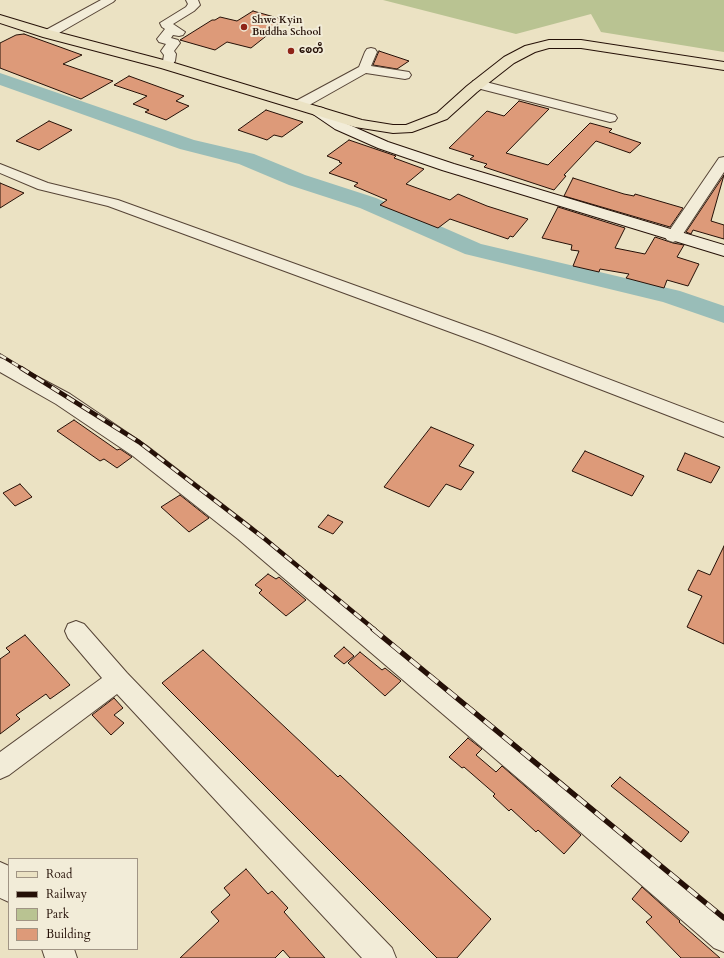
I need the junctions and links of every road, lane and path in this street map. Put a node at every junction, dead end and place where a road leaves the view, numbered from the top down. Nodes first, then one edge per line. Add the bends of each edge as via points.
1 (109, 0) edge
2 (192, 0) edge
3 (0, 19) edge
4 (48, 34) junction
5 (371, 52) dead end
6 (166, 65) junction
7 (724, 66) edge
8 (364, 69) junction
9 (405, 75) dead end
10 (478, 84) junction
11 (299, 105) junction
12 (318, 111) junction
13 (610, 118) dead end
14 (724, 161) edge
15 (0, 168) edge
16 (673, 237) junction
17 (724, 251) edge
18 (0, 364) edge
19 (724, 430) edge
20 (76, 631) dead end
21 (119, 680) junction
22 (0, 767) edge
23 (0, 876) edge
24 (8, 887) edge
25 (724, 938) edge
26 (57, 950) edge
27 (63, 958) edge
28 (382, 958) edge

1 - 4 street
2 - 6 street via 194,5 190,9 166,23 179,32 170,31 163,39 174,43 167,51 170,54
3 - 4 main road
4 - 6 main road
5 - 8 street
6 - 11 main road
7 - 10 main road via 581,44 549,44 537,46 509,60
8 - 9 street
8 - 11 street
10 - 12 main road via 442,116 407,129 360,124
10 - 13 street
11 - 12 main road
12 - 16 street via 340,126 383,146
14 - 16 street
15 - 19 street via 48,188 87,196 146,215 494,342
16 - 17 street
18 - 25 street via 63,399 140,451 245,533
20 - 21 street
21 - 22 street
21 - 28 street
23 - 24 street
26 - 27 street

